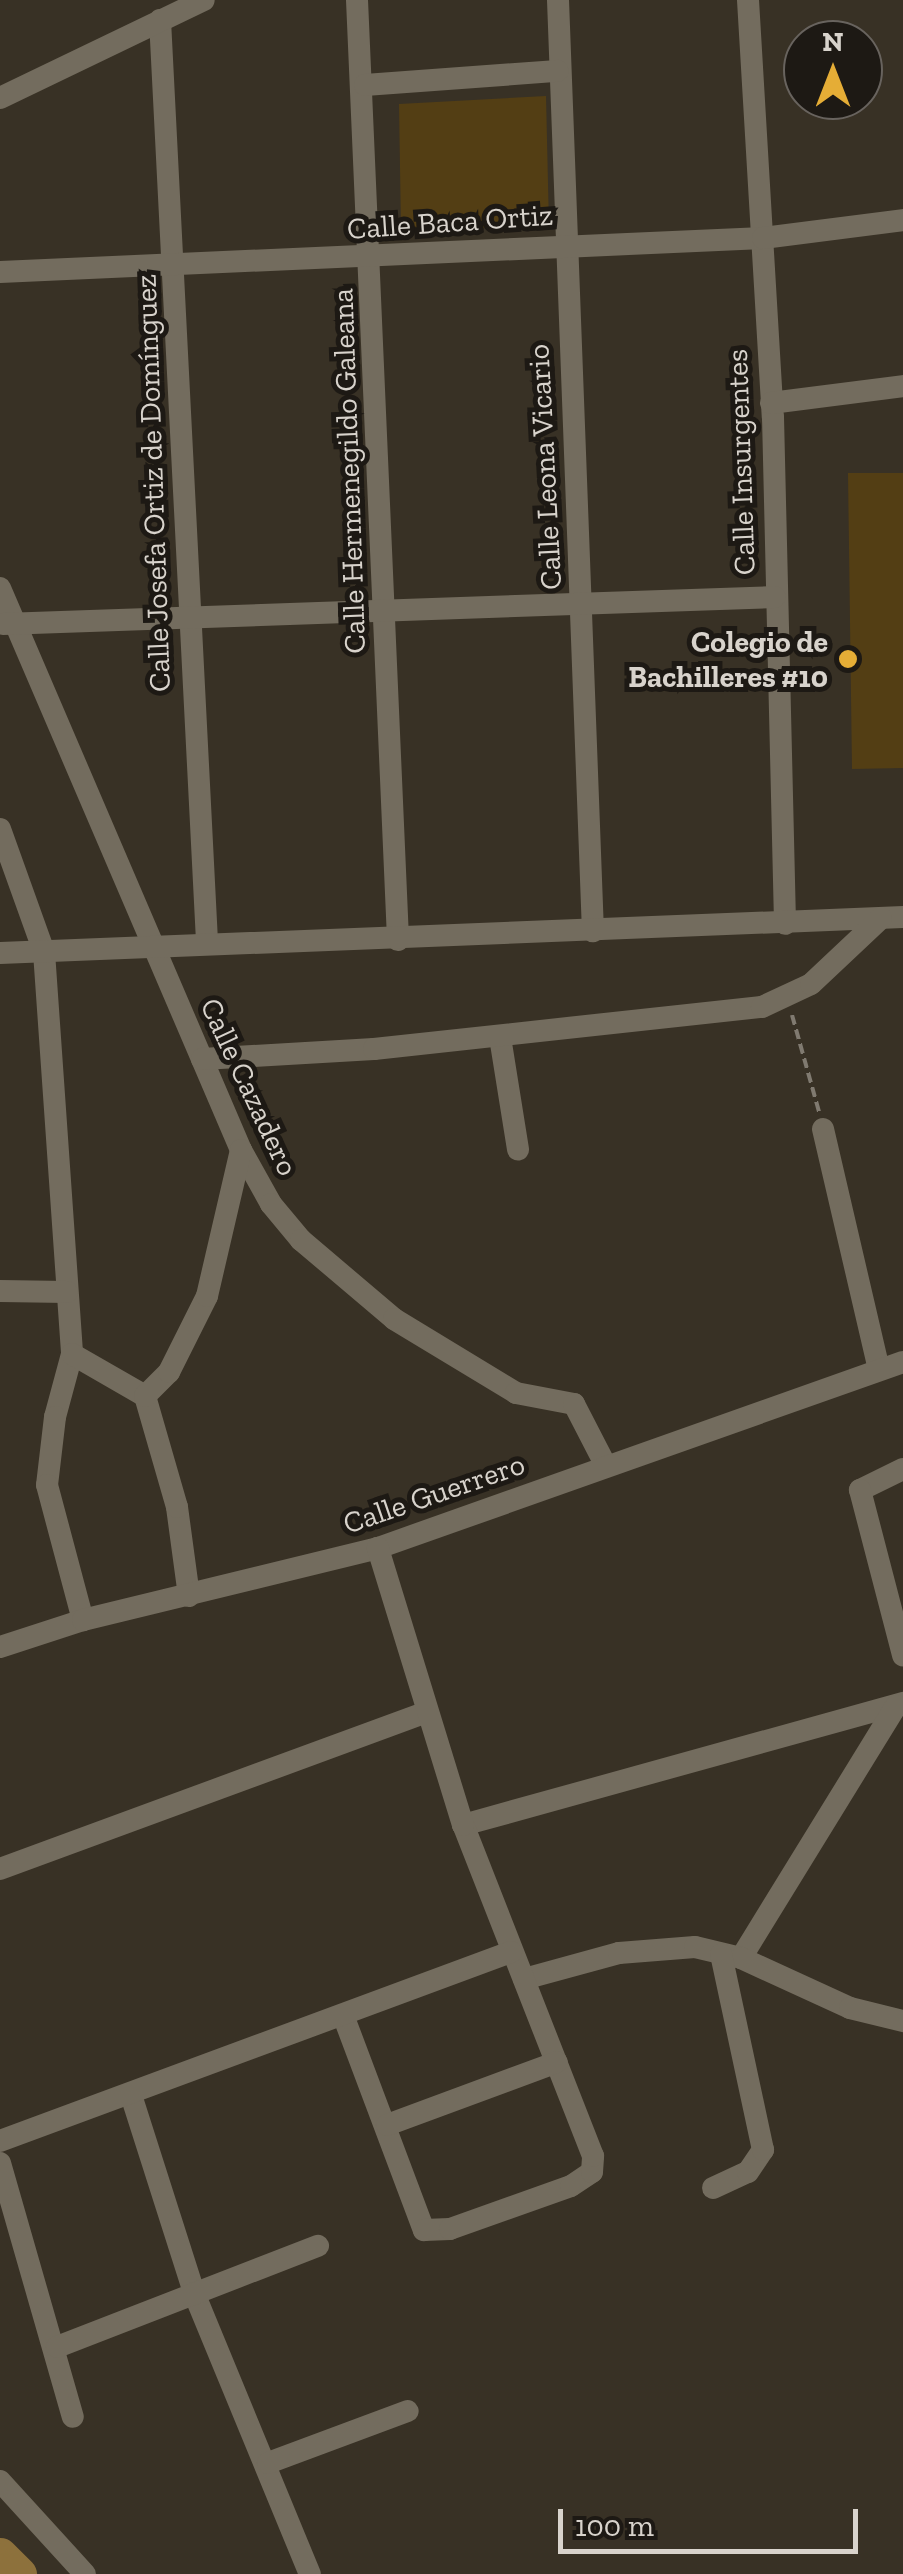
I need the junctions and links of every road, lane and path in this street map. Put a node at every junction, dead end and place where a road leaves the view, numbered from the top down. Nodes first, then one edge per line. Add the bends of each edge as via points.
1 (204, 0) edge
2 (357, 0) edge
3 (558, 0) edge
4 (748, 0) edge
5 (160, 20) junction
6 (557, 71) junction
7 (365, 85) junction
8 (0, 98) edge
9 (903, 220) edge
10 (763, 238) junction
11 (564, 244) junction
12 (371, 258) junction
13 (175, 268) junction
14 (0, 272) edge
15 (903, 386) edge
16 (771, 403) junction
17 (0, 588) edge
18 (775, 597) junction
19 (582, 604) junction
20 (383, 608) junction
21 (187, 616) junction
22 (8, 624) edge
23 (0, 828) edge
24 (892, 918) edge
25 (785, 924) junction
26 (593, 932) junction
27 (398, 940) junction
28 (208, 944) junction
29 (153, 948) junction
30 (44, 952) junction
31 (0, 953) edge
32 (788, 1000) junction
33 (500, 1037) junction
34 (202, 1059) junction
35 (823, 1129) joint
36 (242, 1150) junction
37 (518, 1150) dead end
38 (0, 1292) edge
39 (68, 1292) junction
40 (72, 1354) junction
41 (903, 1362) edge
42 (879, 1369) junction
43 (146, 1396) junction
44 (606, 1466) junction
45 (903, 1468) edge
46 (378, 1548) junction
47 (189, 1596) junction
48 (83, 1620) junction
49 (0, 1648) edge
50 (903, 1655) edge
51 (899, 1704) edge
52 (426, 1712) junction
53 (463, 1825) junction
54 (0, 1869) edge
55 (511, 1952) junction
56 (731, 1956) junction
57 (524, 1979) junction
58 (343, 2015) junction
59 (903, 2021) edge
60 (557, 2062) junction
61 (131, 2094) junction
62 (388, 2125) junction
63 (0, 2140) edge
64 (0, 2163) edge
65 (713, 2188) dead end
66 (318, 2246) dead end
67 (194, 2294) junction
68 (57, 2347) junction
69 (408, 2412) dead end
70 (73, 2417) dead end
71 (268, 2463) junction
72 (0, 2481) edge
73 (85, 2574) edge
74 (310, 2574) edge

1 - 5 street
2 - 7 street, Calle Hermenegildo Galeana
3 - 6 street, Calle Leona Vicario
4 - 10 street, Calle Insurgentes
5 - 8 street
5 - 13 street, Calle Josefa Ortiz de Domínguez
6 - 7 street
6 - 11 street, Calle Leona Vicario
7 - 12 street, Calle Hermenegildo Galeana
9 - 10 street, Calle Baca Ortiz
10 - 11 street, Calle Baca Ortiz
10 - 16 street, Calle Insurgentes
11 - 12 street, Calle Baca Ortiz
11 - 19 street, Calle Leona Vicario
12 - 13 street, Calle Baca Ortiz
12 - 20 street, Calle Hermenegildo Galeana
13 - 14 street, Calle Baca Ortiz
13 - 21 street, Calle Josefa Ortiz de Domínguez
15 - 16 street
16 - 18 street, Calle Insurgentes
17 - 22 street, Calle Cazadero
18 - 19 street
18 - 25 street, Calle Insurgentes
19 - 20 street
19 - 26 street, Calle Leona Vicario
20 - 21 street
20 - 27 street, Calle Hermenegildo Galeana
21 - 22 street
21 - 28 street, Calle Josefa Ortiz de Domínguez
22 - 29 street, Calle Cazadero
23 - 30 street
24 - 25 street
24 - 32 street
25 - 26 street
26 - 27 street
27 - 28 street
28 - 29 street
29 - 30 street
29 - 34 street, Calle Cazadero
30 - 31 street
30 - 39 street
32 - 33 street via 726,1014
32 - 35 path
33 - 34 street
33 - 37 street
34 - 36 street, Calle Cazadero
35 - 42 street
36 - 43 street via 208,1296 169,1372
36 - 44 street, Calle Cazadero via 271,1204 301,1240 394,1319 507,1388 574,1404
38 - 39 street
39 - 40 street
40 - 43 street
40 - 48 street via 55,1417 48,1485
41 - 42 street, Calle Guerrero
42 - 44 street, Calle Guerrero
43 - 47 street via 177,1506
44 - 46 street, Calle Guerrero
45 - 50 street via 860,1490
46 - 47 street, Calle Guerrero
46 - 52 street
47 - 48 street, Calle Guerrero
48 - 49 street, Calle Guerrero
51 - 53 street
51 - 56 street
52 - 53 street
52 - 54 street
53 - 55 street
55 - 57 street
55 - 58 street
56 - 57 street via 655,1947
56 - 59 street via 850,2008
56 - 65 street via 763,2150 748,2172
57 - 60 street
58 - 61 street
58 - 62 street
60 - 62 street
60 - 62 street via 593,2156 592,2172 570,2186 450,2229 424,2230
61 - 63 street
61 - 67 street
64 - 68 street
66 - 67 street
67 - 68 street
67 - 71 street
68 - 70 street
69 - 71 street
71 - 74 street
72 - 73 street

